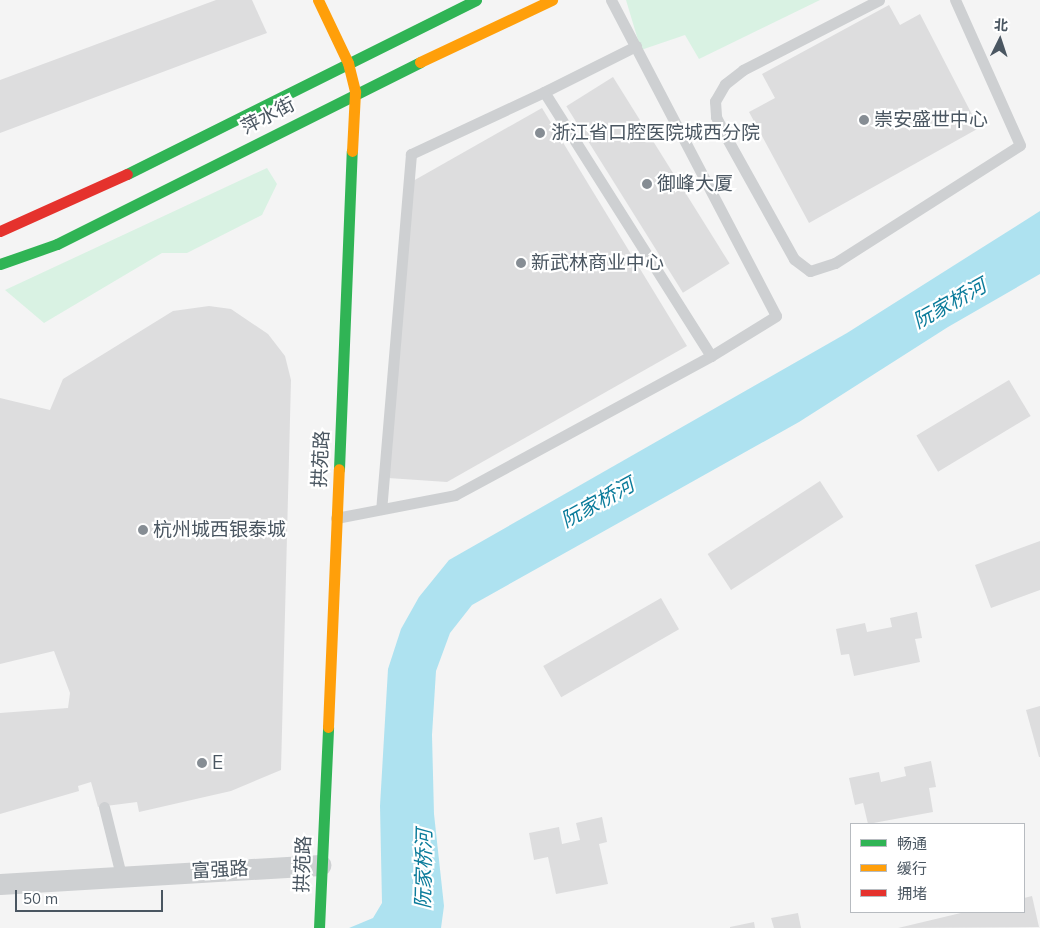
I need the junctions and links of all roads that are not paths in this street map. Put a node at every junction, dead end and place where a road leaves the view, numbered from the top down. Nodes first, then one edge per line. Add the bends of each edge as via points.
1 (318, 0) edge
2 (476, 0) edge
3 (552, 0) edge
4 (612, 0) edge
5 (879, 0) edge
6 (955, 0) edge
7 (636, 46) junction
8 (348, 63) junction
9 (355, 92) junction
10 (544, 92) junction
11 (0, 231) edge
12 (0, 264) edge
13 (711, 356) junction
14 (381, 510) junction
15 (336, 518) junction
16 (104, 807) dead end
17 (320, 865) junction
18 (121, 876) junction
19 (0, 884) edge
20 (319, 928) edge

1 - 8 main road, 拱苑路
2 - 8 main road, 萍水街
3 - 9 main road, 萍水街
4 - 7 lane
5 - 6 lane via 743,70 725,84 715,101 716,117 729,143 794,258 810,271 835,263 1020,145
7 - 10 lane
7 - 13 lane via 776,316
8 - 9 main road, 拱苑路
8 - 11 main road, 萍水街 via 151,163
9 - 12 main road, 萍水街 via 57,244
9 - 15 main road, 拱苑路
10 - 13 lane
10 - 14 lane via 411,154
13 - 14 lane via 456,495
14 - 15 lane
15 - 17 main road, 拱苑路
16 - 18 lane
17 - 18 street, 富强路
17 - 20 main road, 拱苑路
18 - 19 street, 富强路

